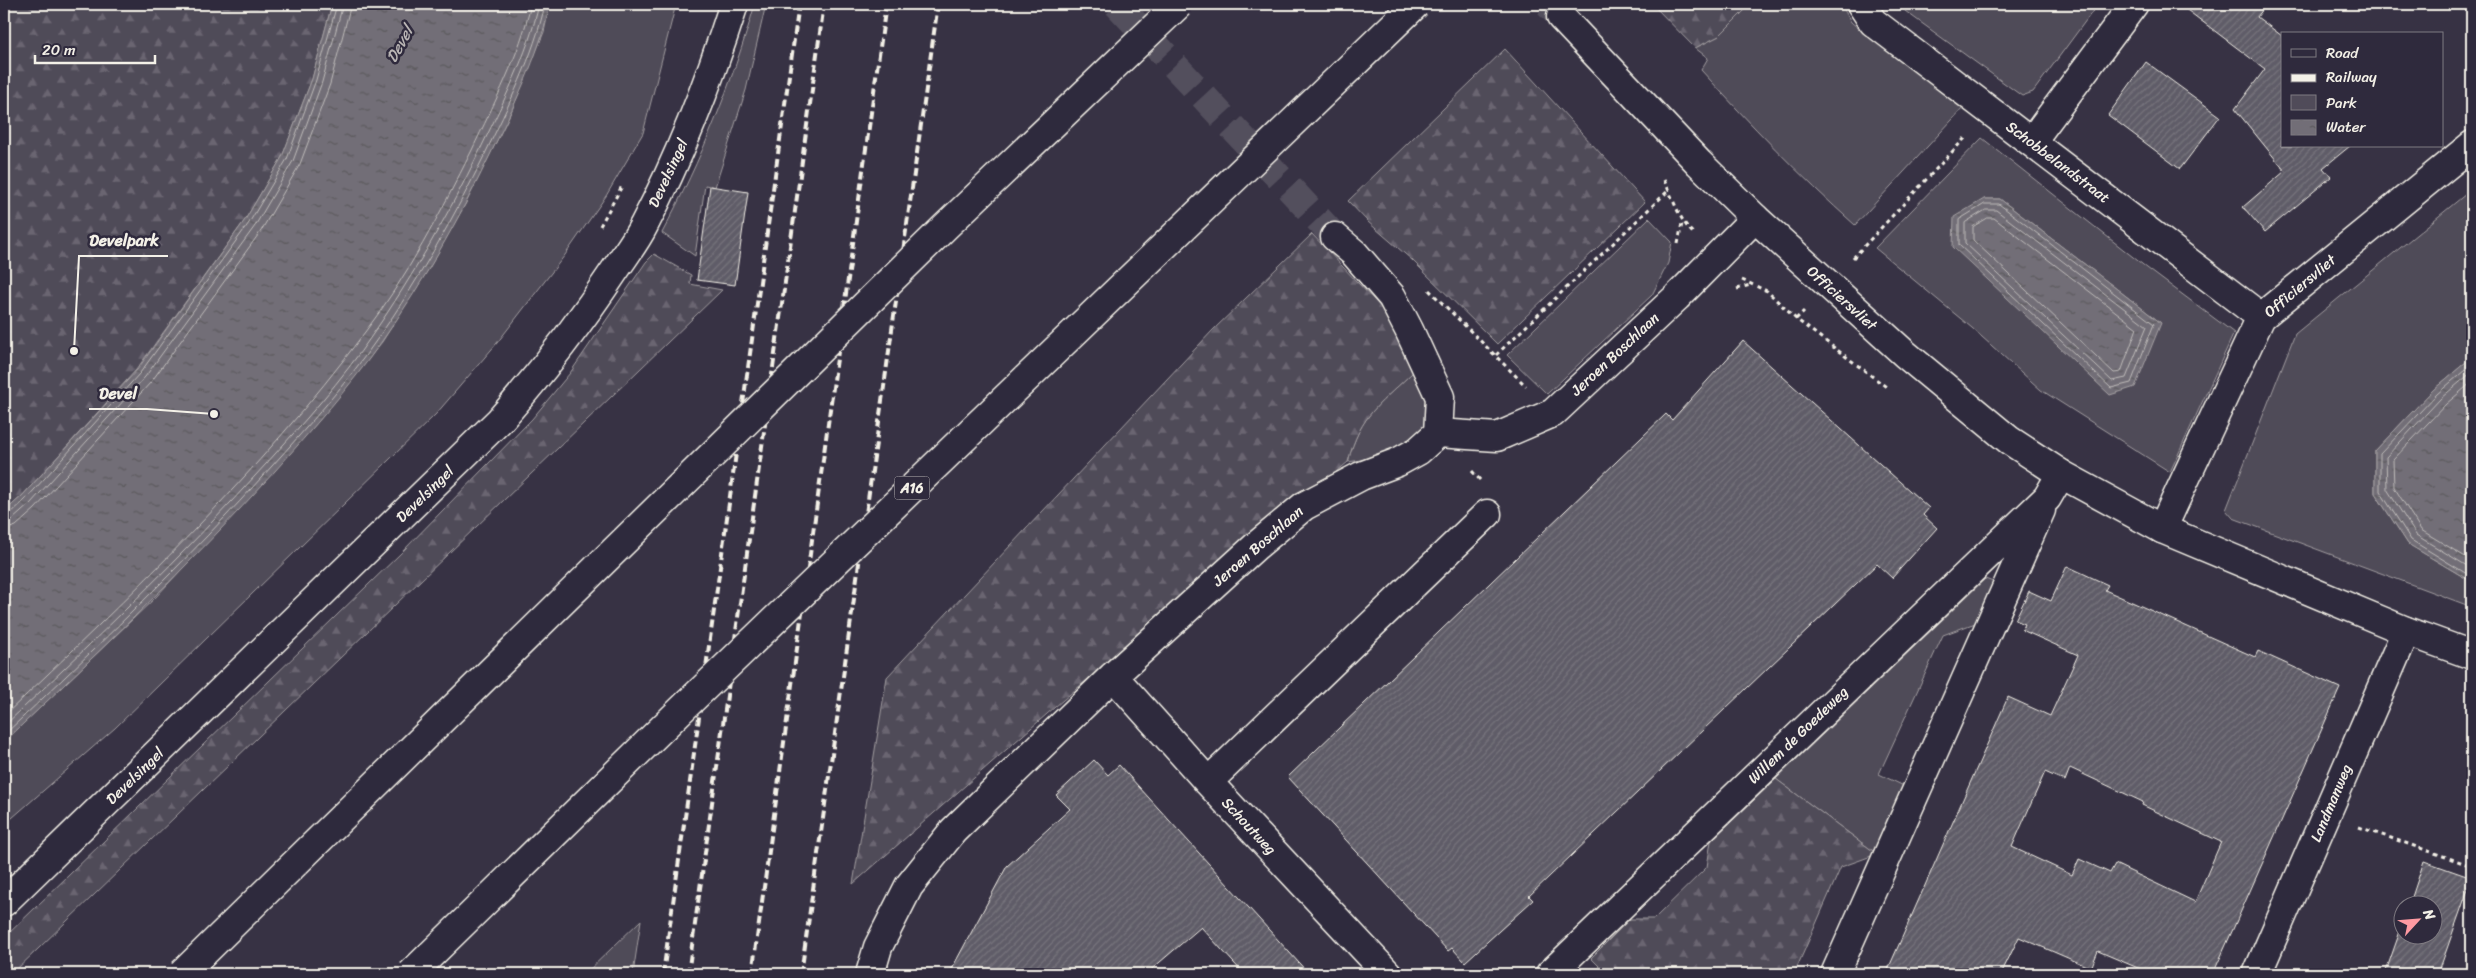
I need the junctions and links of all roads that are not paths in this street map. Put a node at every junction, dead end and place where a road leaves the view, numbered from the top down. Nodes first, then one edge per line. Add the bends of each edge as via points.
1 (734, 4) edge
2 (1179, 4) edge
3 (1416, 4) edge
4 (1861, 4) edge
5 (2134, 4) edge
6 (1561, 17) tunnel mouth
7 (2032, 141) junction
8 (2472, 145) edge
9 (1754, 218) junction
10 (1335, 237) tunnel mouth
11 (2261, 316) junction
12 (1438, 433) junction
13 (2061, 474) junction
14 (2047, 498) junction
15 (1487, 514) road end
16 (2162, 529) junction
17 (2406, 631) junction
18 (2472, 655) edge
19 (1113, 676) junction
20 (1208, 782) junction
21 (4, 902) edge
22 (182, 974) edge
23 (411, 974) edge
24 (870, 974) edge
25 (1388, 974) edge
26 (1550, 974) edge
27 (1835, 974) edge
28 (2257, 974) edge

1 - 21 main road, Develsingel via 686,134 644,226 553,359 500,420
2 - 22 main road, bridge via 946,226
3 - 23 main road, A16, bridge via 674,716
4 - 7 main road, Schobbelandstraat via 1873,22
5 - 7 main road
6 - 9 main road, Officiersvliet
7 - 11 main road, Schobbelandstraat
8 - 11 main road, Officiersvliet
9 - 12 main road, Jeroen Boschlaan via 1553,413 1496,438
9 - 13 main road, Officiersvliet via 1905,354 2009,440
10 - 12 main road via 1354,253 1392,297 1440,397
11 - 16 main road, Officiersvliet
12 - 19 main road, Jeroen Boschlaan via 1418,451 1398,462 1361,476 1304,506
13 - 14 main road, Willem de Goedeweg
13 - 16 main road, Officiersvliet
14 - 26 main road, Willem de Goedeweg
14 - 27 main road, Willem de Goedeweg
15 - 20 main road
16 - 17 main road, Officiersvliet
17 - 18 main road, Officiersvliet
17 - 28 main road, Landmanweg
19 - 20 main road, Schoutweg
19 - 24 main road, Jeroen Boschlaan via 953,831 909,886 878,947
20 - 25 main road, Schoutweg

